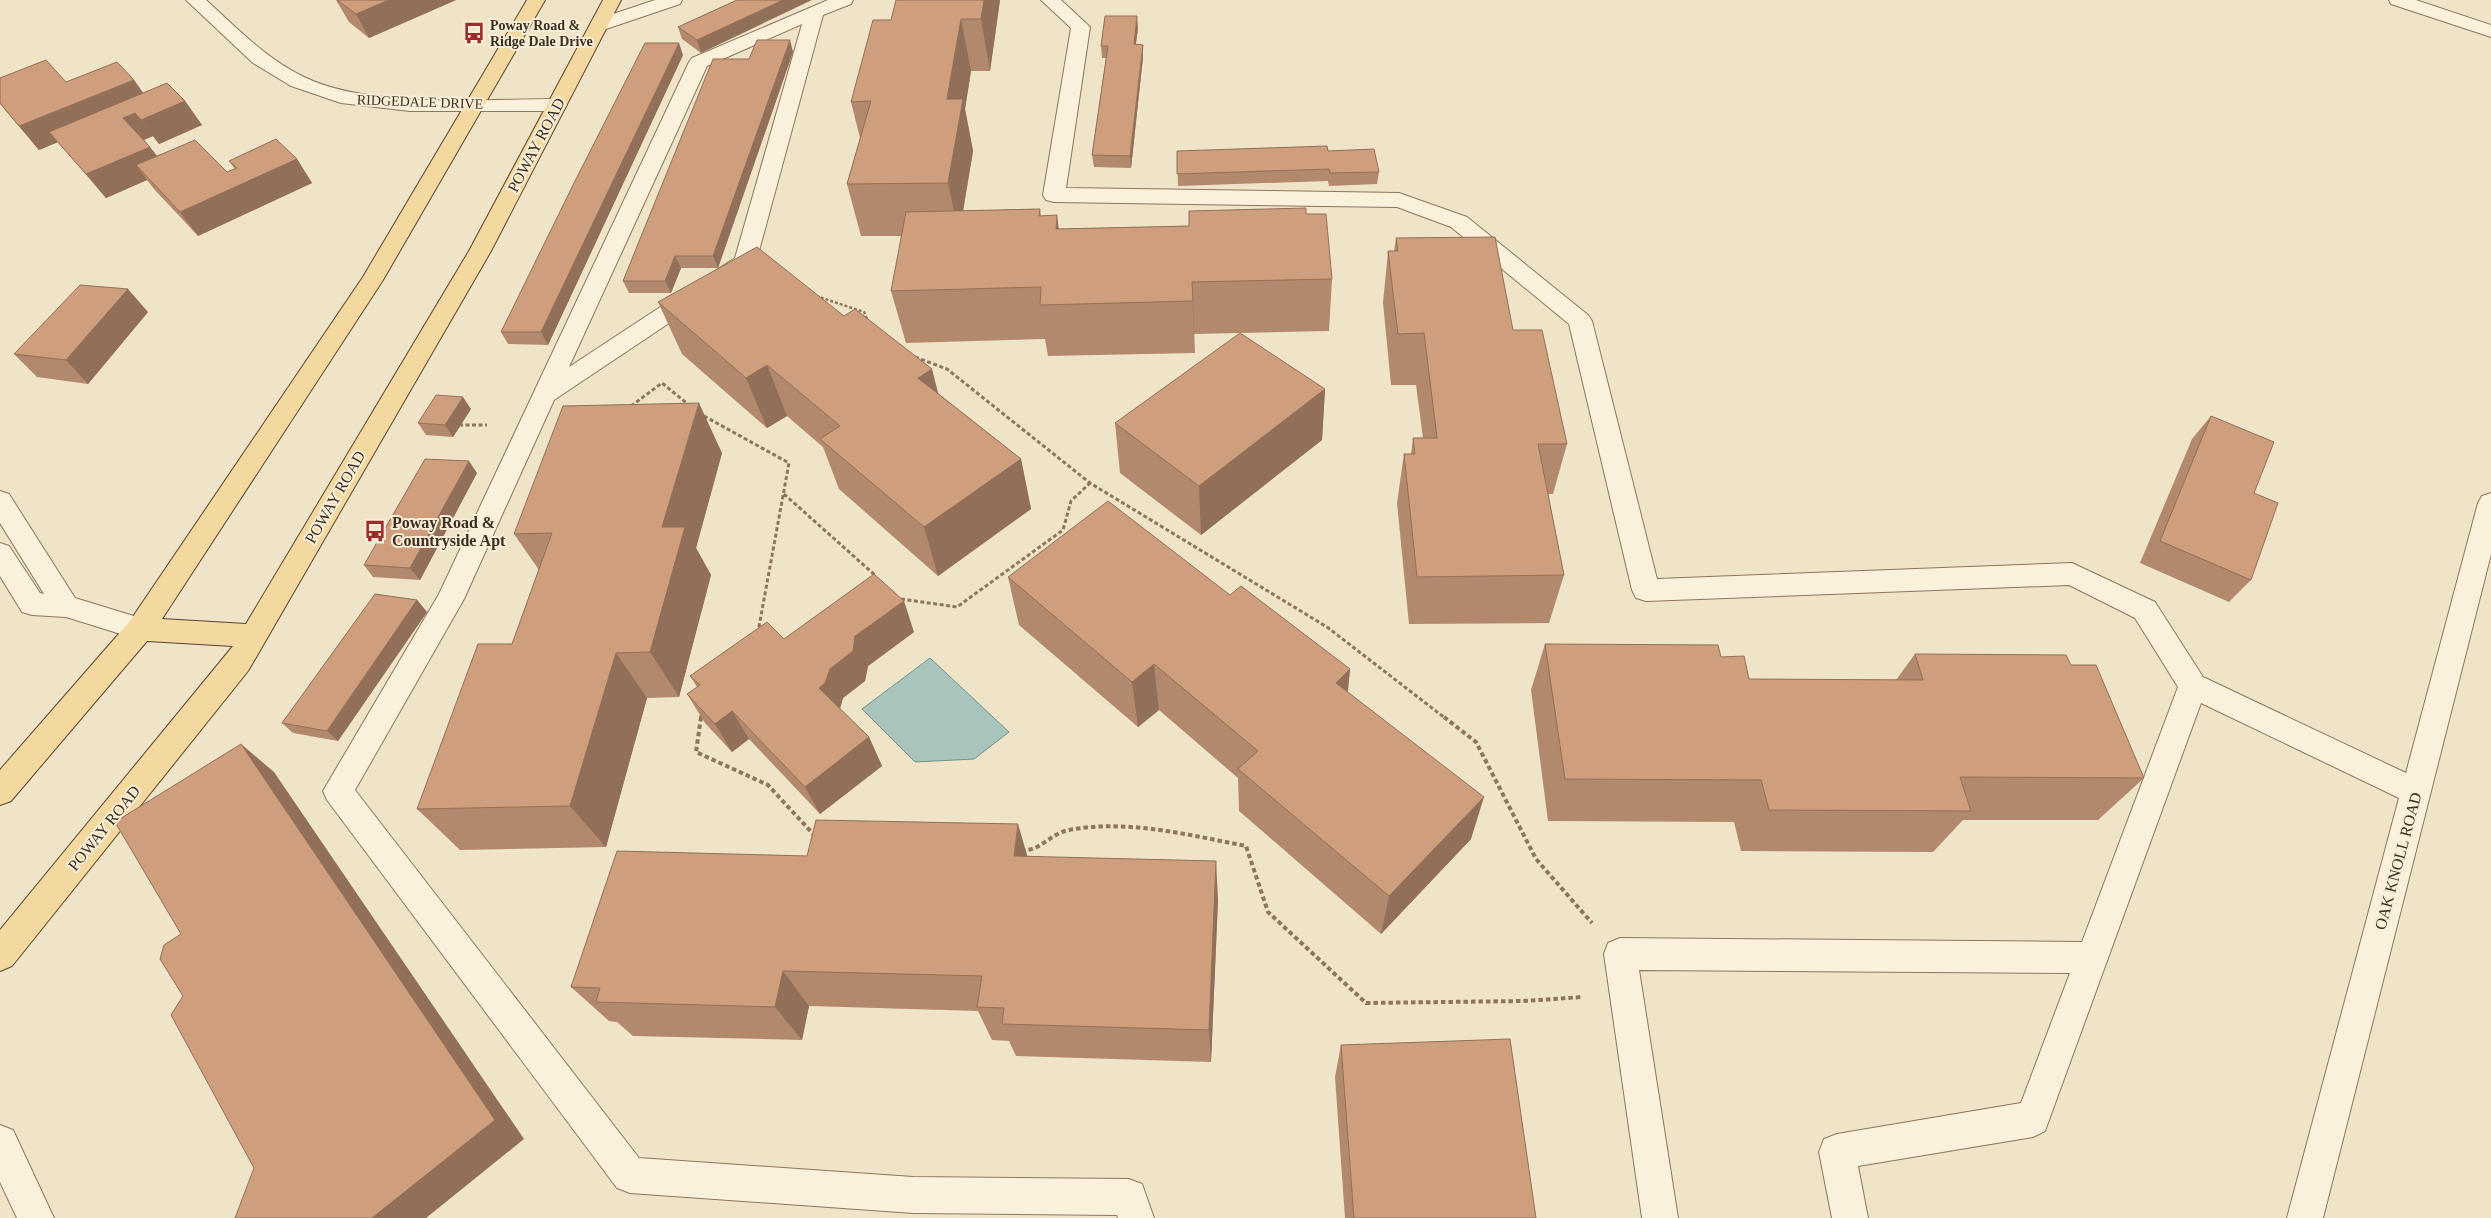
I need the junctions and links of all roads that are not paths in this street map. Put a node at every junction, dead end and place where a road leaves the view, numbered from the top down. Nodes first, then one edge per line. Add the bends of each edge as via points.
1 (195, 0) edge
2 (536, 0) edge
3 (612, 0) edge
4 (673, 0) edge
5 (844, 0) edge
6 (1050, 0) edge
7 (2398, 0) edge
8 (815, 12) junction
9 (599, 26) junction
10 (2491, 31) edge
11 (475, 104) junction
12 (557, 105) junction
13 (544, 395) junction
14 (0, 501) edge
15 (2491, 503) edge
16 (0, 553) edge
17 (66, 606) junction
18 (140, 630) junction
19 (254, 636) junction
20 (2193, 686) junction
21 (0, 792) edge
22 (2416, 792) junction
23 (0, 955) edge
24 (2093, 958) junction
25 (0, 1143) edge
26 (36, 1218) edge
27 (1136, 1218) edge
28 (1660, 1218) edge
29 (1850, 1218) edge
30 (2305, 1218) edge

1 - 11 street, RIDGEDALE DRIVE via 260,59 298,82 348,99 410,104
2 - 11 main road
3 - 9 main road, POWAY ROAD
4 - 9 street
5 - 8 street
6 - 20 street via 1080,27 1054,195 1399,200 1459,222 1580,321 1646,590 2072,574 2145,610
7 - 10 street
8 - 13 street via 699,62
8 - 13 street via 745,262
9 - 12 main road, POWAY ROAD
11 - 12 street, RIDGEDALE DRIVE
11 - 18 main road via 372,280
12 - 19 main road, POWAY ROAD via 480,250
13 - 27 street via 450,598 338,791 630,1176 913,1195 1129,1197
14 - 17 street
15 - 22 street, OAK KNOLL ROAD
16 - 17 street via 32,604
17 - 18 street
18 - 19 main road
18 - 21 main road
19 - 23 main road, POWAY ROAD via 238,663
20 - 22 street
20 - 24 street
22 - 30 street, OAK KNOLL ROAD
24 - 28 street via 1620,954
24 - 29 street via 2033,1119 1837,1152
25 - 26 street

